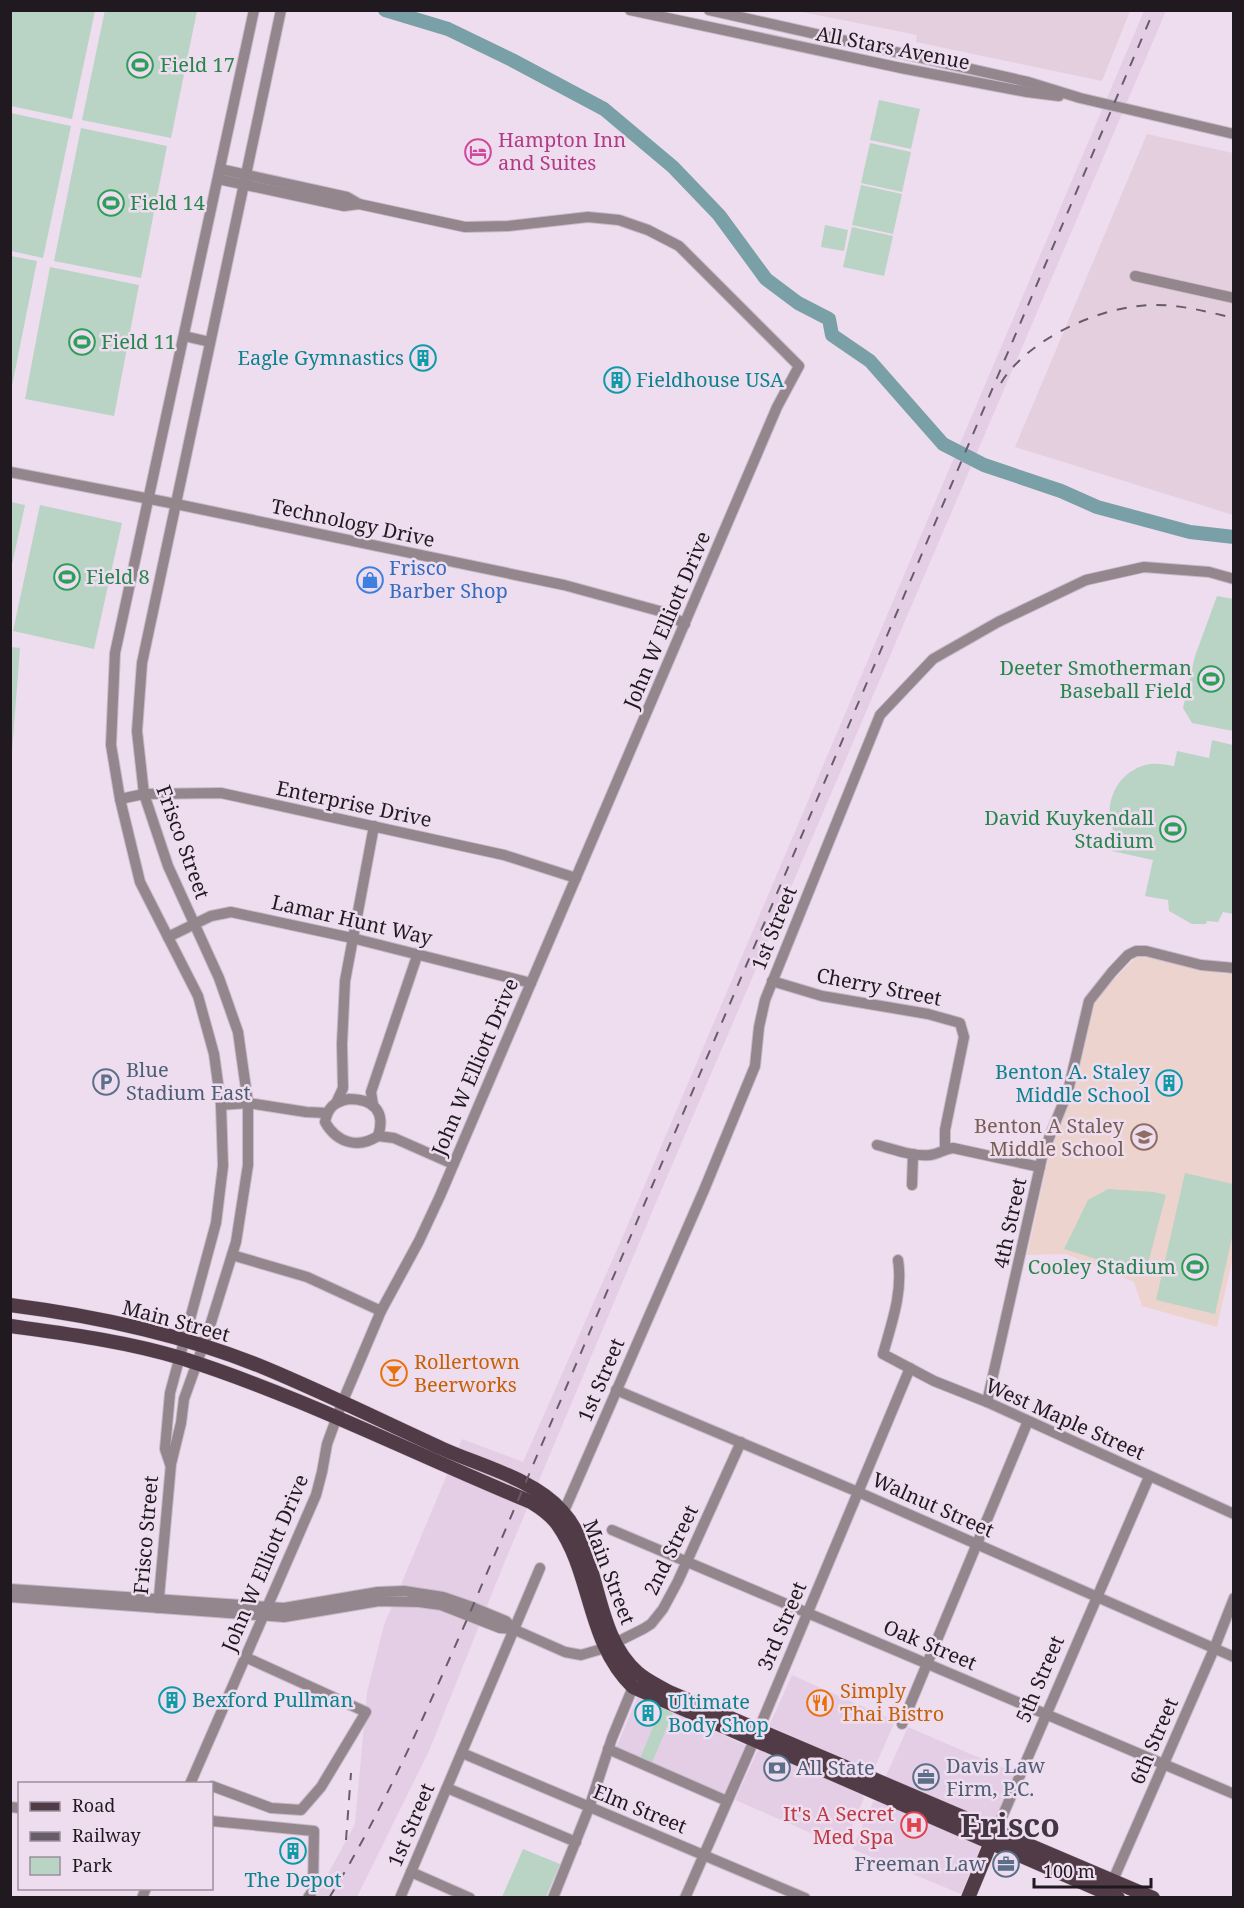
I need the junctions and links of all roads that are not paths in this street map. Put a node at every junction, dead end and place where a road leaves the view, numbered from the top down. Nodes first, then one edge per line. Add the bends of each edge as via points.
1 (254, 10) edge
2 (281, 10) edge
3 (630, 10) edge
4 (709, 10) edge
5 (753, 15) edge
6 (748, 36) junction
7 (968, 68) junction
8 (966, 81) junction
9 (1080, 98) junction
10 (1233, 134) edge
11 (219, 174) junction
12 (245, 180) junction
13 (1135, 276) dead end
14 (1233, 298) edge
15 (184, 336) junction
16 (210, 342) junction
17 (10, 472) edge
18 (150, 499) junction
19 (176, 504) junction
20 (1233, 579) edge
21 (685, 624) junction
22 (144, 794) junction
23 (120, 799) junction
24 (375, 826) junction
25 (576, 878) junction
26 (194, 924) junction
27 (168, 937) junction
28 (352, 938) junction
29 (418, 953) junction
30 (1233, 968) edge
31 (772, 981) junction
32 (531, 982) junction
33 (343, 1088) junction
34 (371, 1092) junction
35 (354, 1099) junction
36 (337, 1101) junction
37 (248, 1103) junction
38 (221, 1105) junction
39 (374, 1105) junction
40 (326, 1118) junction
41 (382, 1125) junction
42 (378, 1136) junction
43 (393, 1137) junction
44 (877, 1145) dead end
45 (945, 1149) junction
46 (913, 1154) junction
47 (453, 1164) junction
48 (1040, 1167) junction
49 (912, 1185) dead end
50 (232, 1256) junction
51 (898, 1260) dead end
52 (10, 1305) edge
53 (381, 1311) junction
54 (10, 1326) edge
55 (183, 1341) junction
56 (203, 1346) junction
57 (178, 1358) junction
58 (196, 1364) junction
59 (910, 1368) junction
60 (616, 1390) junction
61 (987, 1402) junction
62 (342, 1403) junction
63 (336, 1417) junction
64 (1028, 1422) junction
65 (741, 1442) junction
66 (171, 1464) junction
67 (1149, 1477) junction
68 (858, 1492) junction
69 (1233, 1514) edge
70 (561, 1519) junction
71 (612, 1530) dead end
72 (977, 1545) junction
73 (687, 1563) junction
74 (540, 1569) dead end
75 (10, 1589) edge
76 (10, 1597) edge
77 (1097, 1597) junction
78 (1233, 1598) edge
79 (158, 1604) junction
80 (264, 1612) junction
81 (806, 1612) junction
82 (513, 1629) junction
83 (610, 1645) junction
84 (1214, 1649) junction
85 (245, 1657) junction
86 (1233, 1657) edge
87 (927, 1664) junction
88 (633, 1687) junction
89 (1047, 1713) junction
90 (902, 1724) dead end
91 (756, 1734) junction
92 (608, 1749) junction
93 (462, 1753) junction
94 (1164, 1763) junction
95 (191, 1780) edge
96 (213, 1786) edge
97 (447, 1788) junction
98 (1233, 1794) edge
99 (727, 1801) junction
100 (589, 1808) junction
101 (213, 1821) edge
102 (993, 1837) junction
103 (576, 1842) junction
104 (704, 1854) junction
105 (411, 1872) junction
106 (1113, 1880) junction
107 (1110, 1896) edge
108 (308, 1898) edge
109 (400, 1898) edge
110 (470, 1898) edge
111 (553, 1898) edge
112 (685, 1898) edge
113 (805, 1898) edge
114 (968, 1898) edge
115 (1153, 1898) edge

1 - 11 street, Frisco Street
2 - 12 street, Frisco Street
3 - 6 street, All Stars Avenue
4 - 5 street, All Stars Avenue
5 - 6 street
5 - 7 street, All Stars Avenue
6 - 8 street, All Stars Avenue
7 - 8 street
7 - 9 street, All Stars Avenue
8 - 9 street, All Stars Avenue
9 - 10 street, All Stars Avenue
11 - 12 street
11 - 15 street, Frisco Street
12 - 16 street, Frisco Street
12 - 21 street, John W Elliott Drive via 344,206 359,204 465,226 508,226 588,217 619,220 679,246 799,366 777,407
13 - 14 street
15 - 16 street
15 - 18 street, Frisco Street
16 - 19 street, Frisco Street
17 - 18 street, Technology Drive
18 - 19 street, Technology Drive
18 - 23 street, Frisco Street via 115,653 111,745
19 - 21 street, Technology Drive via 564,585 663,612
19 - 22 street, Frisco Street via 142,663 137,731
20 - 31 street, 1st Street via 1209,572 1144,567 1086,580 933,659 880,716
21 - 25 street, John W Elliott Drive
22 - 23 street, Enterprise Drive
22 - 24 street, Enterprise Drive via 221,793
22 - 26 street, Frisco Street via 168,866
23 - 27 street, Frisco Street via 140,882
24 - 25 street, Enterprise Drive via 504,855
24 - 28 street
25 - 32 street, John W Elliott Drive
26 - 27 street, Lamar Hunt Way
26 - 28 street, Lamar Hunt Way via 231,912
26 - 37 street, Frisco Street via 238,1032
27 - 38 street, Frisco Street via 198,996 214,1054
28 - 29 street, Lamar Hunt Way
28 - 33 street via 345,981
29 - 32 street, Lamar Hunt Way
29 - 34 street
30 - 48 street, 4th Street via 1201,965 1146,951 1128,955 1089,1001 1068,1091
31 - 45 street, Cherry Street via 822,996 960,1023 964,1037 945,1130
31 - 60 street, 1st Street via 759,1027 755,1066
32 - 47 street, John W Elliott Drive
33 - 35 street
33 - 36 street
34 - 35 street
34 - 39 street
35 - 36 street
35 - 39 street
36 - 40 street
37 - 38 street
37 - 40 street
37 - 50 street, Frisco Street via 248,1165
38 - 55 street, Frisco Street via 223,1166 216,1223
39 - 41 street
40 - 42 street via 330,1131 350,1143 370,1142
41 - 42 street
41 - 43 street
42 - 43 street
43 - 47 street
44 - 46 street
45 - 46 street via 938,1154
45 - 48 street
46 - 49 street
47 - 53 street, John W Elliott Drive
48 - 61 street, 4th Street
50 - 53 street via 308,1278
50 - 56 street, Frisco Street
51 - 59 street, West Maple Street via 898,1296 883,1354
52 - 55 main road, Main Street via 79,1315
53 - 62 street, John W Elliott Drive
54 - 57 main road, Main Street via 88,1337
55 - 56 main road, Main Street
55 - 57 street, Frisco Street
56 - 58 street, Frisco Street
56 - 62 main road, Main Street via 265,1368
57 - 58 main road, Main Street
57 - 66 street, Frisco Street via 165,1449
58 - 63 main road, Main Street
58 - 66 street, Frisco Street via 184,1399
59 - 61 street, West Maple Street
59 - 68 street, 3rd Street
60 - 65 street, Walnut Street
60 - 70 street, 1st Street
61 - 64 street, West Maple Street
62 - 63 street, John W Elliott Drive
62 - 70 main road, Main Street via 525,1483 545,1495
63 - 70 main road, Main Street via 531,1502
63 - 80 street, John W Elliott Drive via 316,1495
64 - 67 street, West Maple Street
64 - 72 street
65 - 68 street, Walnut Street
65 - 73 street, 2nd Street
66 - 79 street, Frisco Street
67 - 69 street, West Maple Street
67 - 77 street, 5th Street
68 - 72 street, Walnut Street
68 - 81 street, 3rd Street
70 - 83 main road, Main Street via 578,1534 608,1626
71 - 73 street, Oak Street
72 - 77 street, Walnut Street
72 - 87 street
73 - 81 street, Oak Street
73 - 83 street, 2nd Street via 651,1624
74 - 82 street, 1st Street
75 - 79 street
76 - 79 street
77 - 84 street, Walnut Street
77 - 89 street, 5th Street
78 - 84 street, 6th Street
79 - 80 street, 2nd Street
80 - 82 street, 2nd Street via 284,1617 401,1600 441,1605 500,1628
80 - 85 street, John W Elliott Drive
81 - 87 street, Oak Street
81 - 91 street, 3rd Street
82 - 83 street, 2nd Street via 570,1654
82 - 93 street, 1st Street
83 - 88 main road, Main Street via 619,1670
83 - 91 main road, Main Street via 651,1682
84 - 86 street, Walnut Street
84 - 94 street, 6th Street
85 - 95 street, John W Elliott Drive
85 - 96 street via 366,1712 321,1787 301,1810 271,1808
87 - 89 street, Oak Street
87 - 90 street
88 - 91 main road, Main Street
88 - 92 street
89 - 94 street, Oak Street
89 - 102 street, 5th Street
91 - 99 street, 3rd Street
91 - 102 main road, Main Street
92 - 99 street
92 - 100 street
93 - 97 street, 1st Street
93 - 100 street, Elm Street
94 - 98 street, Oak Street
94 - 106 street, 6th Street
97 - 103 street
97 - 105 street, 1st Street
99 - 104 street, 3rd Street
100 - 103 street
100 - 104 street, Elm Street
101 - 108 street via 315,1831 313,1890
102 - 106 main road, Main Street
102 - 107 main road, Main Street
102 - 114 main road, 5th Street
103 - 111 street
104 - 112 street, 3rd Street
104 - 113 street, Elm Street
105 - 109 street, 1st Street
105 - 110 street
106 - 107 street, 6th Street
106 - 115 main road, Main Street

